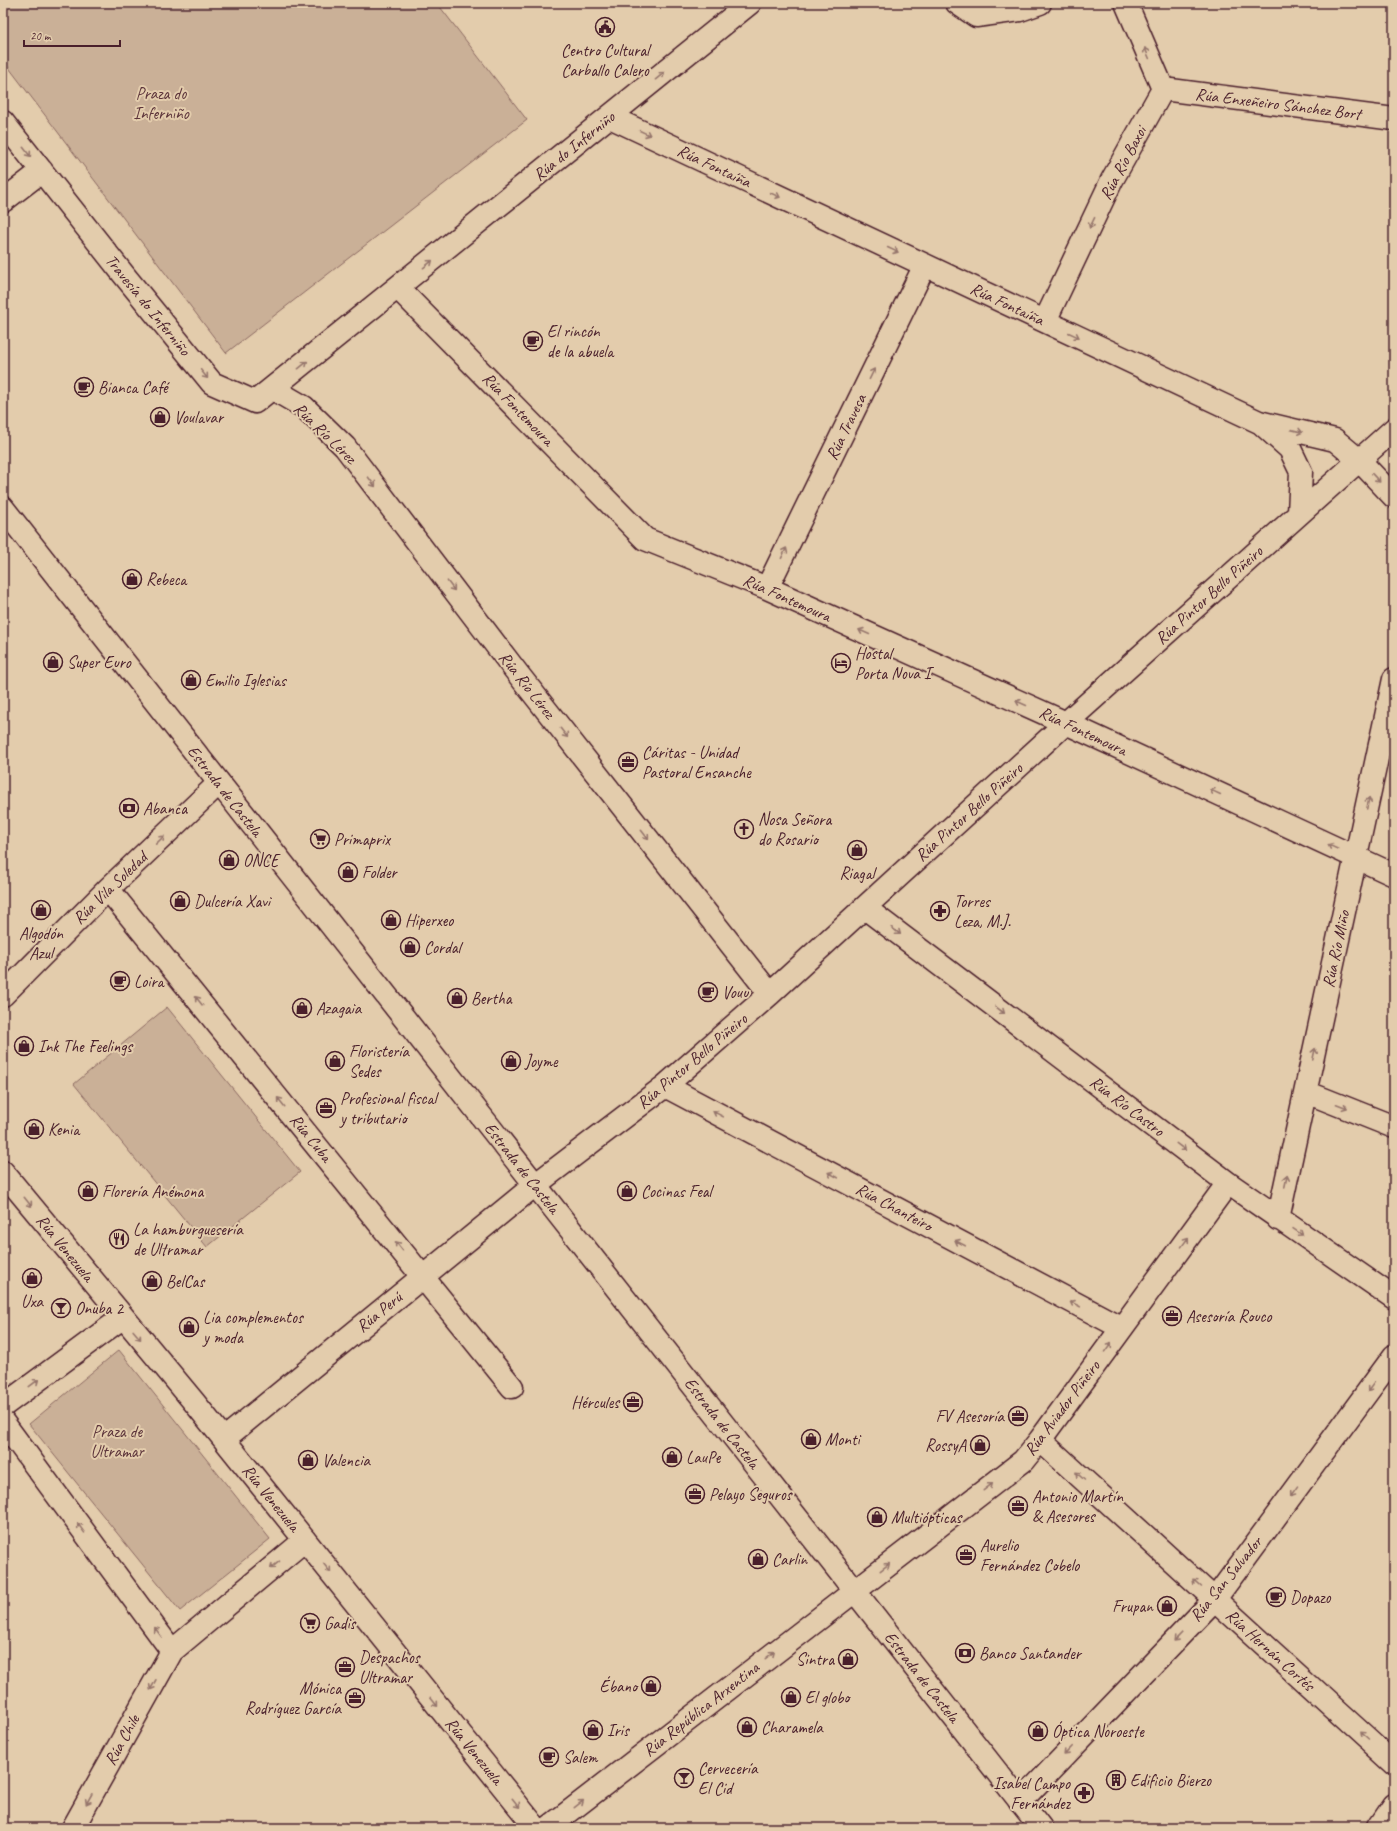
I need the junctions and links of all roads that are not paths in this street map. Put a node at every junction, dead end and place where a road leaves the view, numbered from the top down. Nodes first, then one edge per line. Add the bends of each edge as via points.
1 (750, 3) edge
2 (957, 3) edge
3 (1040, 3) edge
4 (1126, 3) edge
5 (1162, 89) junction
6 (610, 117) junction
7 (1394, 119) edge
8 (3, 122) edge
9 (42, 171) junction
10 (3, 201) edge
11 (925, 265) junction
12 (398, 288) junction
13 (1045, 321) junction
14 (273, 390) junction
15 (1259, 422) junction
16 (1394, 429) edge
17 (1359, 460) junction
18 (1394, 497) edge
19 (3, 508) edge
20 (1299, 514) junction
21 (767, 588) junction
22 (1394, 679) edge
23 (1066, 723) junction
24 (219, 783) junction
25 (1356, 858) junction
26 (1394, 875) edge
27 (108, 889) junction
28 (865, 908) junction
29 (770, 994) junction
30 (3, 995) edge
31 (665, 1086) junction
32 (1306, 1092) junction
33 (1394, 1127) edge
34 (3, 1172) edge
35 (1228, 1183) junction
36 (535, 1185) junction
37 (1278, 1219) junction
38 (423, 1276) junction
39 (1394, 1298) edge
40 (122, 1318) junction
41 (1122, 1328) junction
42 (1394, 1356) edge
43 (512, 1387) dead end
44 (3, 1406) edge
45 (3, 1422) edge
46 (224, 1439) junction
47 (1040, 1440) junction
48 (305, 1540) junction
49 (854, 1591) junction
50 (1215, 1599) junction
51 (172, 1651) junction
52 (1394, 1763) edge
53 (1020, 1802) junction
54 (1394, 1806) edge
55 (73, 1828) edge
56 (536, 1828) edge
57 (548, 1828) edge
58 (1041, 1828) edge
59 (1379, 1828) edge

6 -> 1 street, Rúa do Inferniño
2 - 3 street via 976,16 1020,10
5 -> 4 street
5 - 7 street, Rúa Enxeñeiro Sánchez Bort
5 -> 13 street, Rúa Río Baxoi via 1112,180
6 -> 11 street, Rúa Fontaíña
12 -> 6 street, Rúa do Inferniño
8 -> 9 street, Travesía do Inferniño
9 - 10 street
9 -> 14 street, Travesía do Inferniño via 212,383 255,402
11 - 13 street, Rúa Fontaíña
21 -> 11 street, Rúa Travesa
14 -> 12 street
12 - 21 street, Rúa Fontemoura via 645,539
13 -> 15 street, Rúa Fontaíña
14 -> 29 street, Rúa Río Lérez via 304,407 345,447 518,674
15 -> 17 street, Rúa Fontaíña via 1334,440
15 - 20 street via 1290,449 1301,472
16 - 17 street, Rúa Pintor Bello Piñeiro
17 -> 18 street, Rúa Fontaíña
17 - 20 street, Rúa Pintor Bello Piñeiro
19 - 24 street, Estrada de Castela
20 - 23 street, Rúa Pintor Bello Piñeiro
23 -> 21 street, Rúa Fontemoura
25 -> 22 street, Rúa Río Miño
25 -> 23 street, Rúa Fontemoura
23 - 28 street, Rúa Pintor Bello Piñeiro
27 -> 24 street, Rúa Vila Soledad
24 - 36 street, Estrada de Castela
25 - 26 street, Rúa Fontemoura
32 -> 25 street, Rúa Río Miño
27 - 30 street, Rúa Vila Soledad
38 -> 27 street, Rúa Cuba
28 - 29 street, Rúa Pintor Bello Piñeiro
28 -> 35 street, Rúa Río Castro
29 - 31 street, Rúa Pintor Bello Piñeiro
31 - 36 street, Rúa Pintor Bello Piñeiro
41 -> 31 street, Rúa Chanteiro
32 -> 33 street
37 -> 32 street, Rúa Río Miño
34 -> 40 street, Rúa Venezuela
35 - 37 street, Rúa Río Castro
41 -> 35 street, Rúa Aviador Piñeiro
36 - 38 street, Rúa Perú
36 - 49 street, Estrada de Castela
37 -> 39 street, Rúa Río Castro
38 - 43 street, Rúa Cuba
38 - 46 street, Rúa Perú
44 -> 40 street
40 -> 46 street, Rúa Venezuela
47 -> 41 street, Rúa Aviador Piñeiro
42 -> 50 street, Rúa San Salvador
51 -> 45 street
46 - 48 street, Rúa Venezuela
49 -> 47 street, Rúa Aviador Piñeiro via 1022,1460
50 -> 47 street, Rúa Hernán Cortés
48 -> 51 street
48 -> 56 street, Rúa Venezuela
49 - 53 street, Estrada de Castela
57 -> 49 street, Rúa República Arxentina
52 -> 50 street, Rúa Hernán Cortés
50 -> 53 street, Rúa San Salvador
51 -> 55 street, Rúa Chile
53 - 58 street, Estrada de Castela
54 - 59 street

